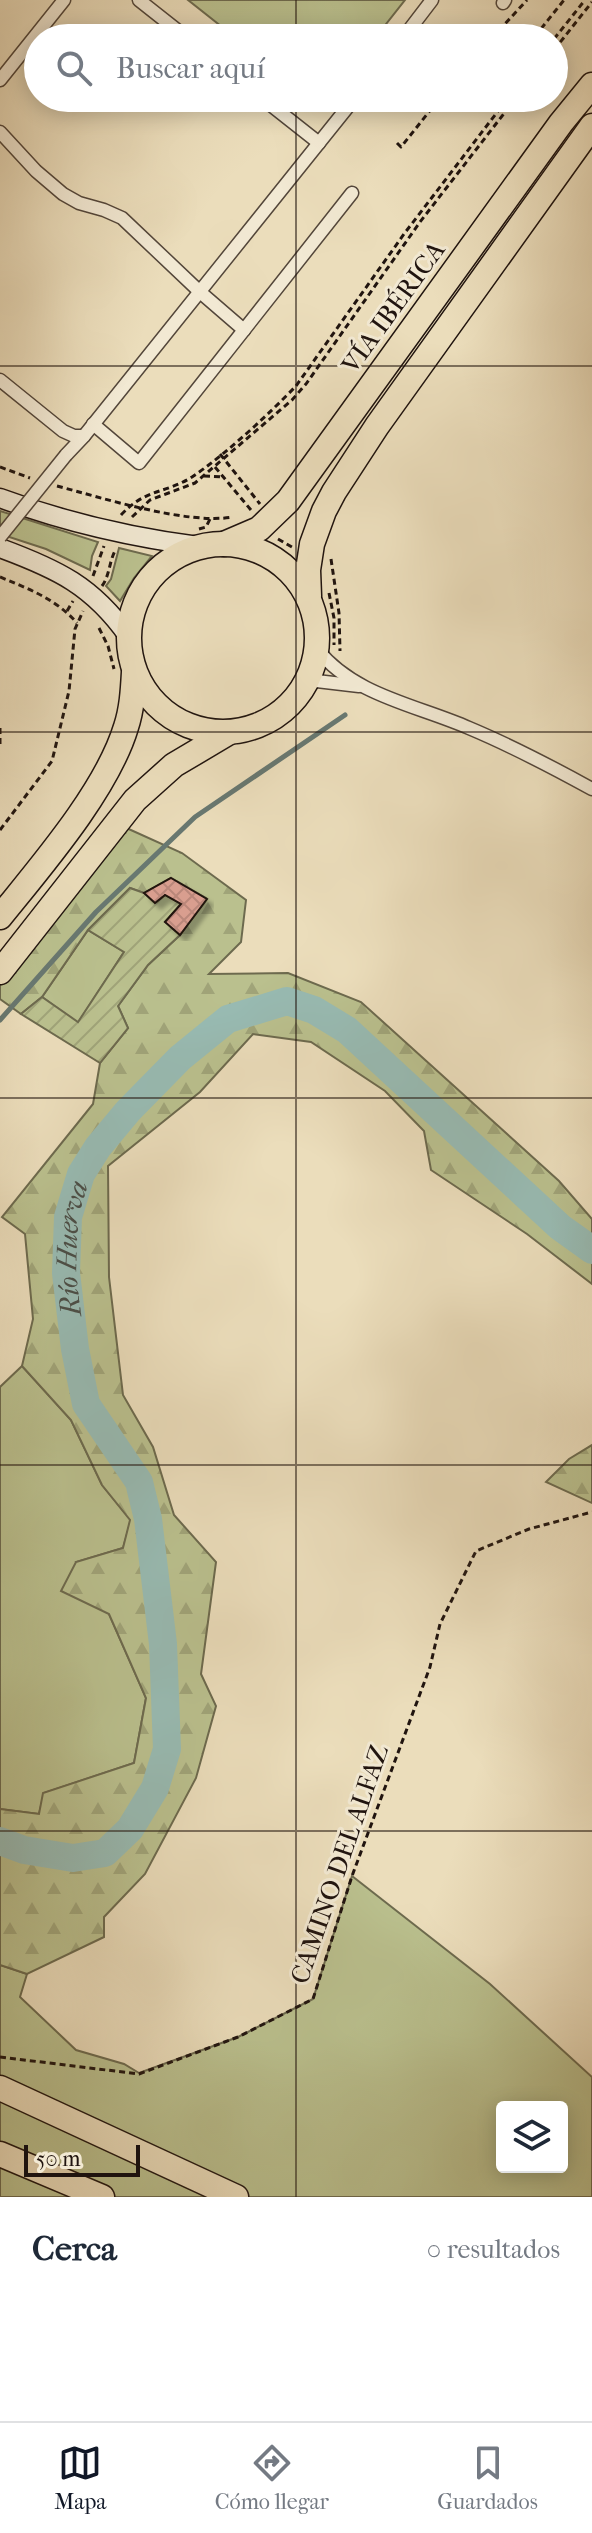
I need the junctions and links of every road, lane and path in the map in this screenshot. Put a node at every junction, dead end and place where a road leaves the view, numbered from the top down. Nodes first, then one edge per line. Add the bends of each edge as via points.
1 (64, 0) edge
2 (139, 0) edge
3 (432, 0) edge
4 (527, 0) edge
5 (564, 0) edge
6 (585, 0) edge
7 (592, 2) edge
8 (45, 24) edge
9 (169, 24) edge
10 (414, 24) edge
11 (505, 24) edge
12 (545, 24) edge
13 (566, 24) edge
14 (568, 32) edge
15 (24, 50) edge
16 (0, 80) edge
17 (592, 85) edge
18 (280, 112) edge
19 (344, 112) edge
20 (429, 112) edge
21 (497, 112) edge
22 (505, 112) edge
23 (592, 126) edge
24 (0, 132) edge
25 (319, 143) junction
26 (397, 143) dead end
27 (352, 193) dead end
28 (200, 292) junction
29 (244, 330) junction
30 (0, 380) edge
31 (93, 424) junction
32 (84, 436) junction
33 (220, 454) junction
34 (225, 460) junction
35 (0, 467) edge
36 (204, 476) junction
37 (224, 477) dead end
38 (40, 481) dead end
39 (53, 485) dead end
40 (0, 498) edge
41 (259, 504) dead end
42 (130, 505) junction
43 (142, 508) junction
44 (251, 511) dead end
45 (239, 516) dead end
46 (117, 534) junction
47 (0, 537) edge
48 (215, 545) junction
49 (0, 548) edge
50 (0, 577) edge
51 (103, 584) dead end
52 (84, 587) junction
53 (309, 596) junction
54 (67, 611) junction
55 (91, 617) dead end
56 (77, 623) junction
57 (96, 623) dead end
58 (128, 636) junction
59 (317, 649) junction
60 (124, 672) junction
61 (308, 680) junction
62 (362, 687) junction
63 (0, 728) edge
64 (228, 733) junction
65 (0, 744) edge
66 (592, 789) edge
67 (0, 830) edge
68 (0, 917) edge
69 (0, 972) edge
70 (592, 1512) edge
71 (0, 2057) edge
72 (0, 2088) edge
73 (0, 2154) edge
74 (102, 2197) edge
75 (236, 2197) edge

1 - 8 street
2 - 9 street
3 - 10 street
4 - 11 path
5 - 12 path
6 - 13 path
7 - 14 path
15 - 16 street
17 - 48 highway, VÍA IBÉRICA via 288,501 259,529
18 - 25 street
19 - 25 street
20 - 26 path via 401,147
21 - 33 path via 296,386
22 - 34 path via 306,384
23 - 53 highway via 334,492 312,544
24 - 28 street via 63,194 122,218
25 - 28 street
27 - 29 street
28 - 29 street
28 - 31 street
29 - 31 street via 139,463
30 - 32 street via 63,431
31 - 32 street
32 - 47 street, bridge
33 - 34 path
33 - 42 path via 190,478
34 - 36 path
35 - 38 path
36 - 37 path
36 - 43 path
39 - 42 path
40 - 46 main road
41 - 44 path
42 - 43 path
42 - 46 path via 118,518
43 - 45 path via 210,519
43 - 46 path
46 - 48 main road
46 - 51 path
46 - 52 path
48 - 53 highway via 262,552 293,573
48 - 58 highway via 189,551 157,572 144,588
49 - 52 main road via 55,569
50 - 54 path
52 - 54 path
52 - 58 main road
53 - 59 highway
54 - 56 path
55 - 56 path via 84,610
56 - 67 path via 69,691 52,761
57 - 60 path
58 - 60 highway
59 - 61 highway
59 - 62 street
60 - 64 highway via 175,719 196,729
60 - 68 highway via 131,707 106,772
61 - 62 street
61 - 64 highway via 281,713
62 - 66 street via 494,739
63 - 65 path
64 - 69 highway via 174,765 135,800
70 - 71 path, CAMINO DEL ALFAZ via 476,1551 440,1624 430,1667 352,1876 313,1999 238,2037 139,2074
72 - 75 highway
73 - 74 highway

